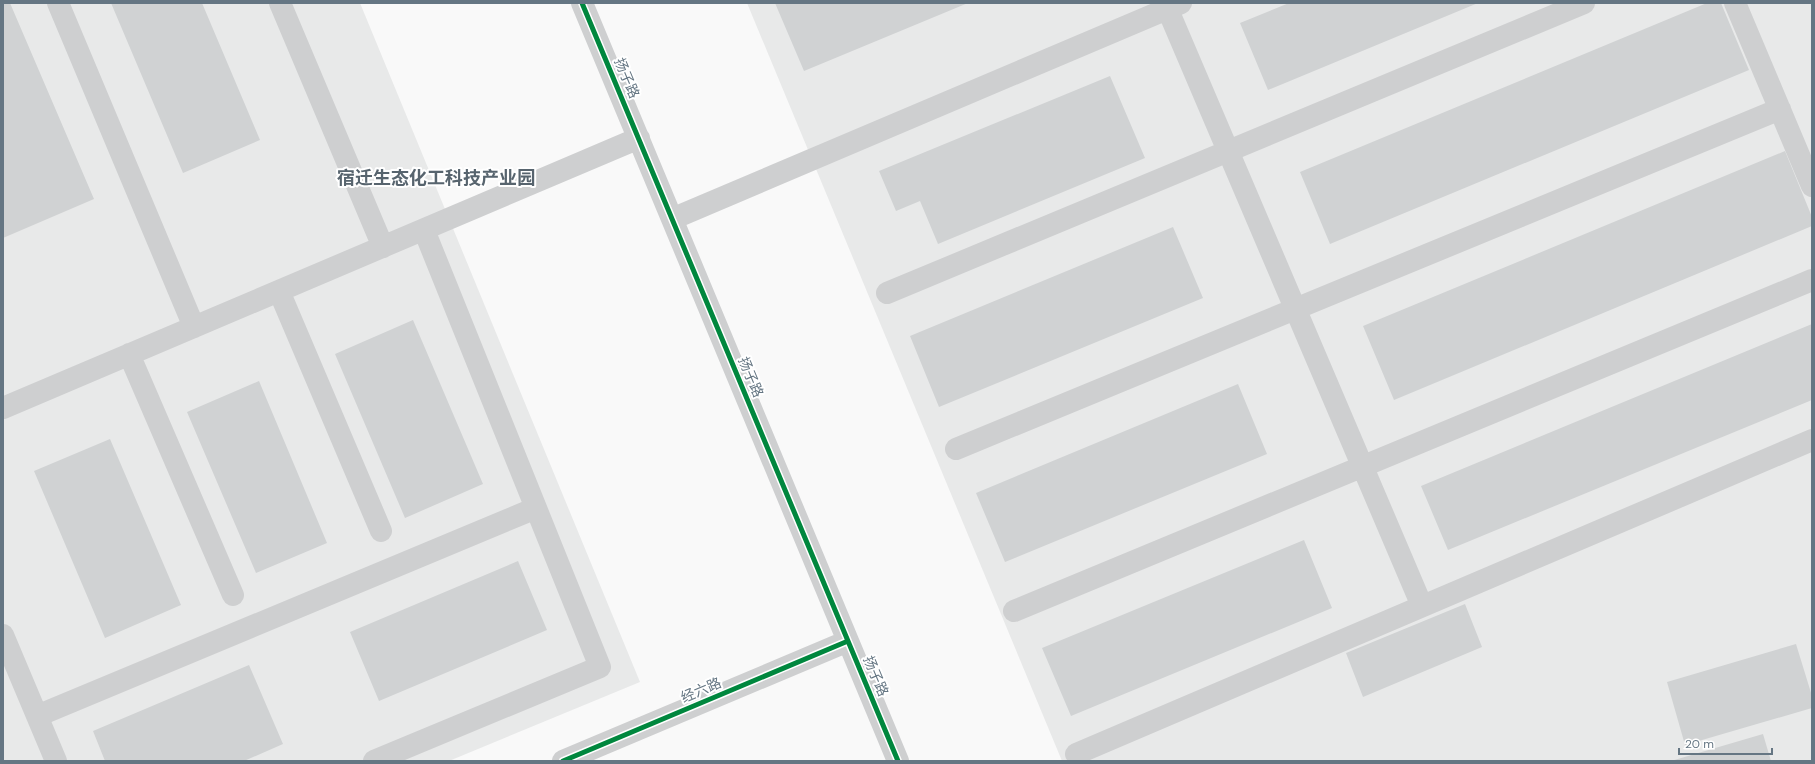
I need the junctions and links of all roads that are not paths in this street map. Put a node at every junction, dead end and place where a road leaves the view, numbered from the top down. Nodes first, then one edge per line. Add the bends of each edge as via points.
1 (58, 3) edge
2 (280, 3) edge
3 (582, 3) edge
4 (1584, 3) edge
5 (1735, 3) edge
6 (1171, 5) edge
7 (1780, 109) junction
8 (639, 138) junction
9 (1228, 150) junction
10 (1812, 186) edge
11 (672, 219) junction
12 (424, 230) junction
13 (383, 247) junction
14 (1812, 280) edge
15 (279, 291) junction
16 (887, 293) dead end
17 (1296, 310) junction
18 (194, 327) junction
19 (129, 354) junction
20 (3, 408) edge
21 (1812, 440) edge
22 (956, 449) dead end
23 (1362, 465) junction
24 (536, 508) junction
25 (382, 531) dead end
26 (233, 595) dead end
27 (1422, 606) junction
28 (1014, 611) dead end
29 (3, 635) edge
30 (848, 641) junction
31 (37, 716) junction
32 (1076, 754) dead end
33 (56, 761) edge
34 (374, 761) edge
35 (563, 761) edge
36 (898, 761) edge

1 - 18 street
2 - 13 street
3 - 8 street, 扬子路
4 - 9 street
5 - 7 street
6 - 9 street
6 - 11 street
7 - 10 street
7 - 17 street
8 - 11 street, 扬子路
8 - 12 street
9 - 16 street
9 - 17 street
11 - 30 street, 扬子路
12 - 13 street
12 - 24 street
13 - 15 street
14 - 23 street
15 - 18 street
15 - 25 street
17 - 22 street
17 - 23 street
18 - 19 street
19 - 20 street
19 - 26 street
21 - 27 street
23 - 27 street
23 - 28 street
24 - 31 street
24 - 34 street via 600,667
27 - 32 street
29 - 31 street
30 - 35 street, 经六路
30 - 36 street, 扬子路
31 - 33 street

